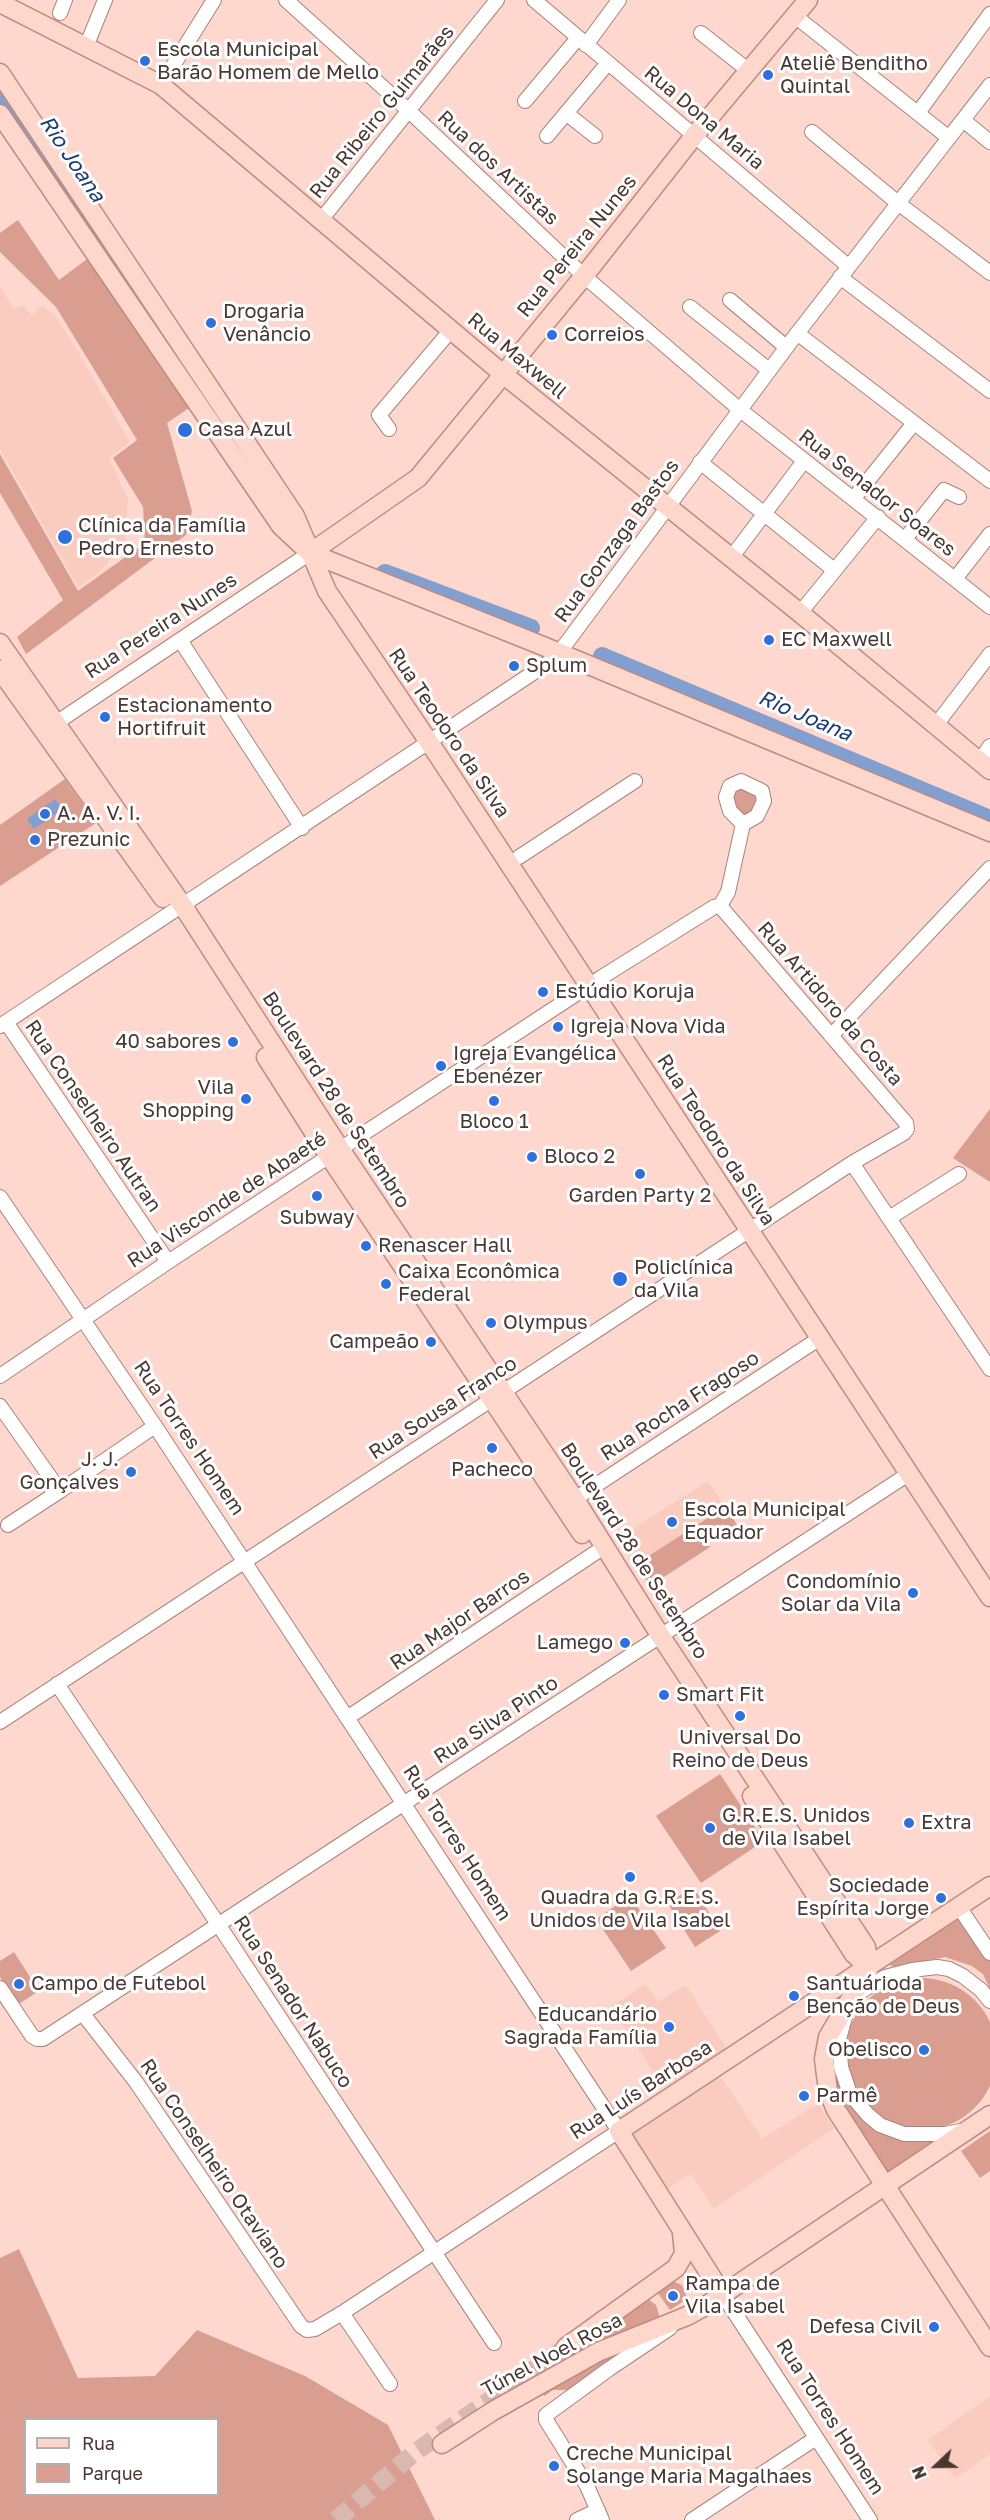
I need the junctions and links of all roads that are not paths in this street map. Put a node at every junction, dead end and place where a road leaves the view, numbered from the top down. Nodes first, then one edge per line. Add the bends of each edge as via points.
1 (105, 0) edge
2 (214, 0) edge
3 (286, 0) edge
4 (497, 0) edge
5 (534, 0) edge
6 (619, 0) edge
7 (808, 0) edge
8 (0, 3) edge
9 (990, 14) edge
10 (795, 16) junction
11 (701, 33) dead end
12 (582, 41) junction
13 (86, 47) junction
14 (608, 63) junction
15 (749, 71) junction
16 (0, 73) edge
17 (161, 85) junction
18 (990, 85) edge
19 (525, 101) dead end
20 (408, 110) junction
21 (566, 113) junction
22 (918, 113) junction
23 (0, 114) edge
24 (963, 120) junction
25 (812, 132) dead end
26 (547, 136) dead end
27 (595, 136) dead end
28 (694, 136) junction
29 (949, 138) junction
30 (990, 141) edge
31 (898, 203) junction
32 (321, 220) junction
33 (844, 271) junction
34 (990, 273) edge
35 (584, 276) junction
36 (150, 298) junction
37 (730, 300) dead end
38 (690, 307) dead end
39 (134, 311) junction
40 (166, 322) junction
41 (451, 330) junction
42 (797, 333) junction
43 (150, 336) junction
44 (786, 347) junction
45 (769, 370) junction
46 (503, 374) junction
47 (990, 391) edge
48 (739, 409) junction
49 (910, 428) dead end
50 (389, 429) dead end
51 (804, 461) junction
52 (700, 462) junction
53 (990, 481) edge
54 (959, 497) dead end
55 (854, 498) junction
56 (667, 507) junction
57 (764, 513) junction
58 (878, 517) junction
59 (990, 534) edge
60 (905, 539) junction
61 (310, 554) junction
62 (731, 558) junction
63 (834, 570) junction
64 (956, 579) junction
65 (990, 607) edge
66 (800, 613) junction
67 (180, 640) junction
68 (0, 643) edge
69 (559, 653) junction
70 (990, 654) edge
71 (0, 670) edge
72 (936, 725) junction
73 (50, 727) junction
74 (430, 743) junction
75 (987, 759) edge
76 (635, 781) dead end
77 (743, 824) dead end
78 (302, 828) junction
79 (990, 832) edge
80 (519, 857) dead end
81 (990, 868) edge
82 (720, 906) junction
83 (178, 909) junction
84 (589, 987) junction
85 (3, 1024) edge
86 (831, 1036) junction
87 (907, 1129) joint
88 (334, 1152) junction
89 (852, 1163) junction
90 (959, 1174) dead end
91 (0, 1197) edge
92 (889, 1218) junction
93 (749, 1232) junction
94 (168, 1262) junction
95 (82, 1319) junction
96 (820, 1338) junction
97 (990, 1369) edge
98 (0, 1376) edge
99 (499, 1395) junction
100 (0, 1406) edge
101 (155, 1426) junction
102 (910, 1473) junction
103 (60, 1491) junction
104 (573, 1508) junction
105 (9, 1525) dead end
106 (595, 1553) junction
107 (244, 1562) junction
108 (990, 1597) edge
109 (655, 1639) junction
110 (57, 1684) junction
111 (347, 1718) junction
112 (0, 1722) edge
113 (404, 1803) junction
114 (990, 1886) edge
115 (959, 1906) junction
116 (218, 1924) junction
117 (990, 1953) edge
118 (869, 1968) junction
119 (902, 1972) junction
120 (0, 1988) edge
121 (852, 1999) junction
122 (990, 2001) edge
123 (83, 2014) junction
124 (984, 2116) edge
125 (619, 2131) junction
126 (885, 2186) junction
127 (680, 2229) junction
128 (434, 2252) junction
129 (723, 2295) junction
130 (342, 2313) junction
131 (687, 2316) junction
132 (315, 2329) joint
133 (494, 2343) dead end
134 (566, 2347) tunnel mouth
135 (990, 2348) edge
136 (390, 2384) dead end
137 (816, 2438) junction
138 (442, 2444) dead end
139 (600, 2515) edge
140 (576, 2520) edge
141 (692, 2520) edge
142 (870, 2520) edge

1 - 13 street
2 - 17 street
3 - 20 street, Rua dos Artistas
4 - 20 street, Rua Ribeiro Guimarães
5 - 12 street, Rua Dona Maria
6 - 12 street
7 - 10 main road, Rua Pereira Nunes
8 - 13 main road, Rua Maxwell
9 - 22 street
10 - 15 main road, Rua Pereira Nunes
10 - 22 street
11 - 15 street
12 - 14 street, Rua Dona Maria
12 - 19 street
13 - 17 main road, Rua Maxwell
14 - 21 street
14 - 28 street, Rua Dona Maria
15 - 28 main road, Rua Pereira Nunes
16 - 36 main road, Rua Teodoro da Silva
17 - 32 main road, Rua Maxwell
18 - 24 street, Rua Gonzaga Bastos
20 - 32 street, Rua Ribeiro Guimarães
20 - 35 street, Rua dos Artistas
21 - 26 street
21 - 27 street
22 - 29 street
23 - 39 main road
24 - 29 street, Rua Gonzaga Bastos
24 - 30 street
25 - 31 street
28 - 33 street, Rua Dona Maria
28 - 35 main road, Rua Pereira Nunes
29 - 31 street, Rua Gonzaga Bastos
31 - 33 street, Rua Gonzaga Bastos
31 - 34 street
32 - 41 main road, Rua Maxwell
33 - 42 street, Rua Gonzaga Bastos
33 - 47 street, Rua Dona Maria
35 - 46 main road, Rua Pereira Nunes
35 - 48 street, Rua dos Artistas
36 - 39 main road via 144,307
36 - 40 main road, Rua Teodoro da Silva
37 - 44 street
38 - 45 street
39 - 43 main road
40 - 43 main road via 154,326
40 - 61 main road, Rua Teodoro da Silva via 295,516
41 - 46 main road, Rua Maxwell
41 - 50 street via 379,415
42 - 44 street, Rua Gonzaga Bastos
42 - 53 street
43 - 61 main road via 281,526
44 - 45 street, Rua Gonzaga Bastos
45 - 48 street, Rua Gonzaga Bastos
46 - 56 main road, Rua Maxwell
46 - 61 main road, Rua Pereira Nunes via 418,478
48 - 51 street, Rua Senador Soares
48 - 52 street, Rua Gonzaga Bastos
49 - 55 street
51 - 55 street, Rua Senador Soares
51 - 57 street
52 - 56 street, Rua Gonzaga Bastos
52 - 57 street
54 - 60 street via 944,490
55 - 58 street, Rua Senador Soares
56 - 62 main road, Rua Maxwell
56 - 69 street, Rua Gonzaga Bastos
57 - 62 street
57 - 63 street
58 - 60 street, Rua Senador Soares
58 - 63 street
59 - 64 street
60 - 64 street, Rua Senador Soares
61 - 67 street, Rua Pereira Nunes
61 - 69 main road
61 - 74 main road, Rua Teodoro da Silva via 327,591
62 - 66 main road, Rua Maxwell
63 - 66 street
64 - 65 street, Rua Senador Soares
66 - 72 main road, Rua Maxwell
67 - 73 street, Rua Pereira Nunes
67 - 78 street
68 - 73 main road, Boulevard 28 de Setembro
69 - 74 street, Rua Gonzaga Bastos
69 - 79 main road
70 - 72 street
71 - 73 main road, Boulevard 28 de Setembro
72 - 75 main road, Rua Maxwell
73 - 83 main road, Boulevard 28 de Setembro
74 - 78 street, Rua Gonzaga Bastos
74 - 84 main road, Rua Teodoro da Silva
76 - 80 street
77 - 82 street via 728,892
78 - 83 street, Rua Gonzaga Bastos
81 - 86 street
82 - 84 street, Rua Visconde de Abaeté
82 - 86 street, Rua Artidoro da Costa
83 - 85 street, Rua Gonzaga Bastos
83 - 88 main road, Boulevard 28 de Setembro
84 - 88 street, Rua Visconde de Abaeté
84 - 93 main road, Rua Teodoro da Silva
85 - 94 street, Rua Conselheiro Autran
86 - 87 street, Rua Artidoro da Costa via 906,1123
87 - 89 street, Rua Sousa Franco
88 - 94 street, Rua Visconde de Abaeté
88 - 99 main road, Boulevard 28 de Setembro
89 - 92 street
89 - 93 street, Rua Sousa Franco
90 - 92 street
91 - 95 street, Rua Torres Homem
92 - 97 street
93 - 96 main road, Rua Teodoro da Silva
93 - 99 street, Rua Sousa Franco
94 - 95 street, Rua Visconde de Abaeté
95 - 98 street, Rua Visconde de Abaeté
95 - 101 street, Rua Torres Homem
96 - 102 main road, Rua Teodoro da Silva
96 - 104 street, Rua Rocha Fragoso via 581,1495
99 - 104 main road, Boulevard 28 de Setembro
99 - 107 street, Rua Sousa Franco
100 - 103 street
101 - 103 street
101 - 107 street, Rua Torres Homem
102 - 108 main road, Rua Teodoro da Silva
102 - 109 street, Rua Silva Pinto
103 - 105 street
104 - 106 main road, Boulevard 28 de Setembro
104 - 109 main road, Boulevard 28 de Setembro
106 - 109 main road, Boulevard 28 de Setembro
106 - 111 street, Rua Major Barros
107 - 110 street, Rua Sousa Franco
107 - 111 street, Rua Torres Homem
109 - 113 street, Rua Silva Pinto
109 - 118 main road, Boulevard 28 de Setembro via 866,1947
110 - 112 street, Rua Sousa Franco
110 - 116 street, Rua Senador Nabuco
111 - 113 street, Rua Torres Homem
113 - 116 street, Rua Silva Pinto
113 - 125 street, Rua Torres Homem
114 - 115 main road, Rua Luís Barbosa
115 - 117 street
115 - 118 main road, Rua Luís Barbosa
116 - 123 street, Rua Silva Pinto
116 - 128 street, Rua Senador Nabuco
118 - 119 street
118 - 121 main road
118 - 125 main road, Rua Luís Barbosa
119 - 121 street via 873,1982
119 - 122 street via 949,1969 972,1982
120 - 123 street, Rua Silva Pinto via 37,2039 44,2039
121 - 124 street via 840,2030 839,2058 850,2094 868,2115 890,2130 918,2135 958,2132
121 - 126 main road via 828,2037 824,2074 836,2110
123 - 132 street, Rua Conselheiro Otaviano via 136,2082 301,2326
124 - 126 main road, Túnel Noel Rosa
125 - 127 main road, Rua Torres Homem
125 - 128 street, Rua Luís Barbosa
126 - 129 main road, Túnel Noel Rosa
126 - 135 main road
127 - 129 main road, Rua Torres Homem
127 - 134 main road, Túnel Noel Rosa via 684,2249 676,2268
128 - 130 street, Rua Luís Barbosa
128 - 133 street, Rua Senador Nabuco
129 - 131 main road, Túnel Noel Rosa
129 - 137 street, Rua Torres Homem
130 - 132 street, Rua Luís Barbosa
130 - 136 street
131 - 138 main road, Túnel Noel Rosa via 598,2352
131 - 139 street via 546,2415
137 - 141 street
137 - 142 street, Rua Torres Homem
139 - 140 street

